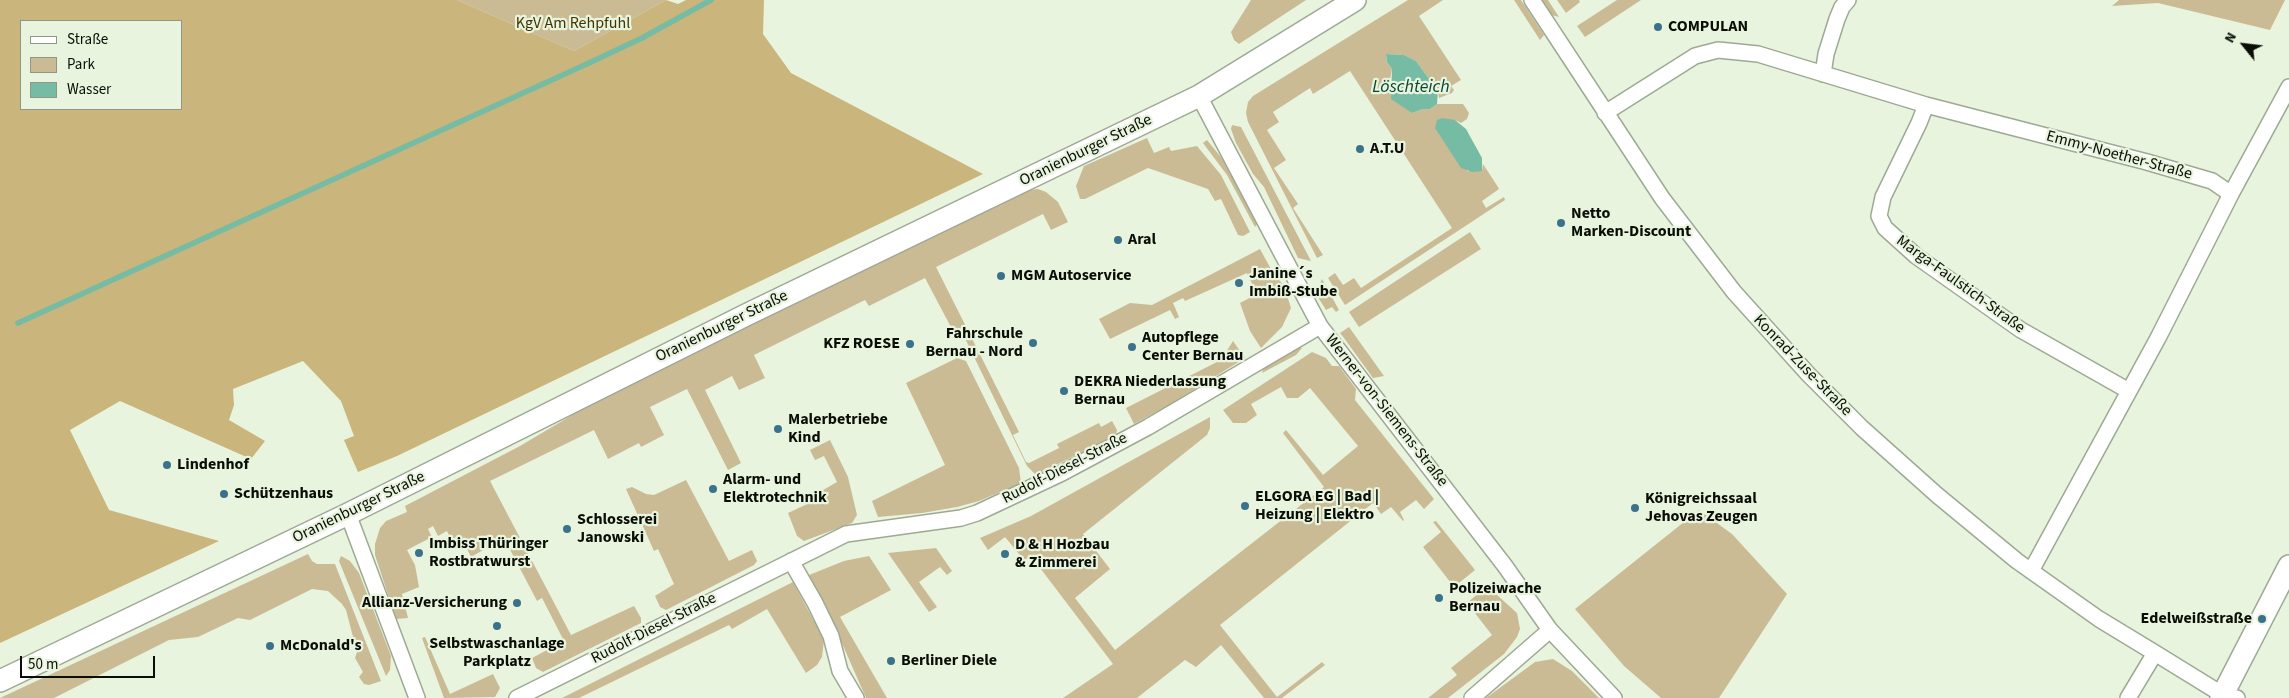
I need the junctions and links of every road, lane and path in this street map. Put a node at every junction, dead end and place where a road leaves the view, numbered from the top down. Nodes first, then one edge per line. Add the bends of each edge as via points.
1 (1355, 0) edge
2 (1532, 0) edge
3 (1848, 0) edge
4 (1823, 74) junction
5 (2289, 87) edge
6 (1199, 96) junction
7 (1926, 105) junction
8 (1605, 114) junction
9 (2231, 194) junction
10 (1320, 326) junction
11 (2130, 391) junction
12 (348, 514) junction
13 (791, 561) junction
14 (2289, 566) edge
15 (2031, 571) junction
16 (1550, 630) junction
17 (2154, 653) junction
18 (0, 681) edge
19 (2227, 697) edge
20 (417, 698) edge
21 (517, 698) edge
22 (856, 698) edge
23 (1472, 698) edge
24 (1614, 698) edge
25 (2128, 698) edge

1 - 6 main road, Oranienburger Straße
2 - 8 street, Konrad-Zuse-Straße
3 - 4 street via 1837,19
4 - 7 street, Emmy-Noether-Straße
4 - 8 street, Emmy-Noether-Straße via 1758,54 1718,50 1695,56
5 - 9 street
6 - 10 street, Werner-von-Siemens-Straße
6 - 12 main road, Oranienburger Straße via 748,314
7 - 9 street, Emmy-Noether-Straße via 2147,162 2212,182
7 - 11 street, Marga-Faulstich-Straße via 1883,197 1879,216 1885,228 1916,256 2021,330
8 - 15 street, Konrad-Zuse-Straße via 1662,198 1734,292 1808,375 1936,495
9 - 11 street
10 - 13 street, Rudolf-Diesel-Straße via 1130,437 977,513 937,523 846,534
10 - 16 street, Werner-von-Siemens-Straße via 1505,566
11 - 15 street
12 - 18 main road, Oranienburger Straße
12 - 20 street
13 - 21 street, Rudolf-Diesel-Straße
13 - 22 street via 831,636 840,672
14 - 19 main road
15 - 17 street, Konrad-Zuse-Straße
16 - 23 street
16 - 24 street, Werner-von-Siemens-Straße
17 - 19 street, Konrad-Zuse-Straße
17 - 25 street

